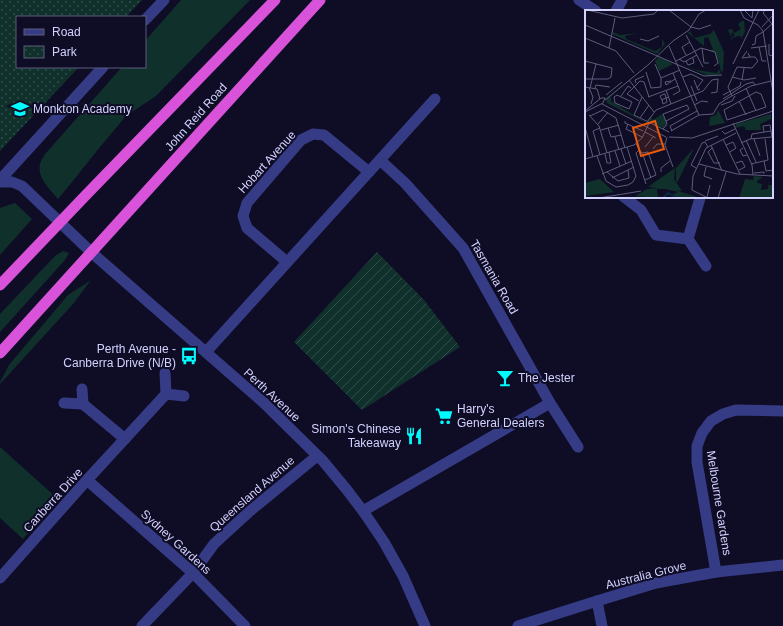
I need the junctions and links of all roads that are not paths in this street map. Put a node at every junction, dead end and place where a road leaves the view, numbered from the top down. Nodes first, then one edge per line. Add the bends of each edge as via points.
1 (164, 0) edge
2 (275, 0) edge
3 (320, 0) edge
4 (580, 0) edge
5 (622, 0) edge
6 (595, 10) edge
7 (617, 10) edge
8 (146, 19) edge
9 (102, 68) edge
10 (435, 99) dead end
11 (380, 160) junction
12 (369, 172) junction
13 (0, 181) edge
14 (625, 198) edge
15 (700, 198) dead end
16 (60, 222) junction
17 (688, 239) junction
18 (91, 252) junction
19 (287, 262) junction
20 (706, 266) dead end
21 (0, 285) edge
22 (206, 352) junction
23 (0, 353) edge
24 (165, 373) dead end
25 (82, 389) dead end
26 (166, 394) junction
27 (184, 396) dead end
28 (64, 403) dead end
29 (83, 404) junction
30 (550, 404) junction
31 (783, 411) edge
32 (125, 439) junction
33 (578, 446) dead end
34 (317, 456) junction
35 (87, 480) junction
36 (363, 511) junction
37 (783, 565) edge
38 (716, 572) junction
39 (193, 573) junction
40 (0, 578) edge
41 (596, 601) junction
42 (142, 626) edge
43 (245, 626) edge
44 (425, 626) edge
45 (518, 626) edge
46 (602, 626) edge

1 - 8 street
2 - 16 highway, John Reid Road
3 - 18 highway, John Reid Road
4 - 6 street
5 - 7 street
9 - 13 street
10 - 11 street
11 - 12 street
11 - 30 street, Tasmania Road via 405,183 463,248
12 - 19 street
12 - 19 street, Hobart Avenue via 324,135 313,134 301,140 247,202 243,216 247,228
13 - 16 street via 22,186
14 - 17 street via 641,210 656,235
15 - 17 street
16 - 18 street
16 - 21 highway, John Reid Road
17 - 20 street
18 - 22 street, Perth Avenue
18 - 23 highway, John Reid Road
19 - 22 street
22 - 34 street, Perth Avenue via 264,403
24 - 26 street
25 - 29 street
26 - 27 street
26 - 32 street, Canberra Drive
28 - 29 street
29 - 32 street
30 - 33 street, Tasmania Road
30 - 36 street
31 - 38 street, Melbourne Gardens via 736,410 711,421 702,433 697,446 697,462
32 - 35 street, Canberra Drive
34 - 36 street, Perth Avenue
34 - 39 street, Queensland Avenue via 214,544
35 - 39 street, Sydney Gardens
35 - 40 street, Canberra Drive
36 - 44 street, Perth Avenue via 404,576
37 - 38 street, Australia Grove
38 - 41 street, Australia Grove via 656,583
39 - 42 street, Queensland Avenue
39 - 43 street, Sydney Gardens
41 - 45 street, Australia Grove
41 - 46 street

